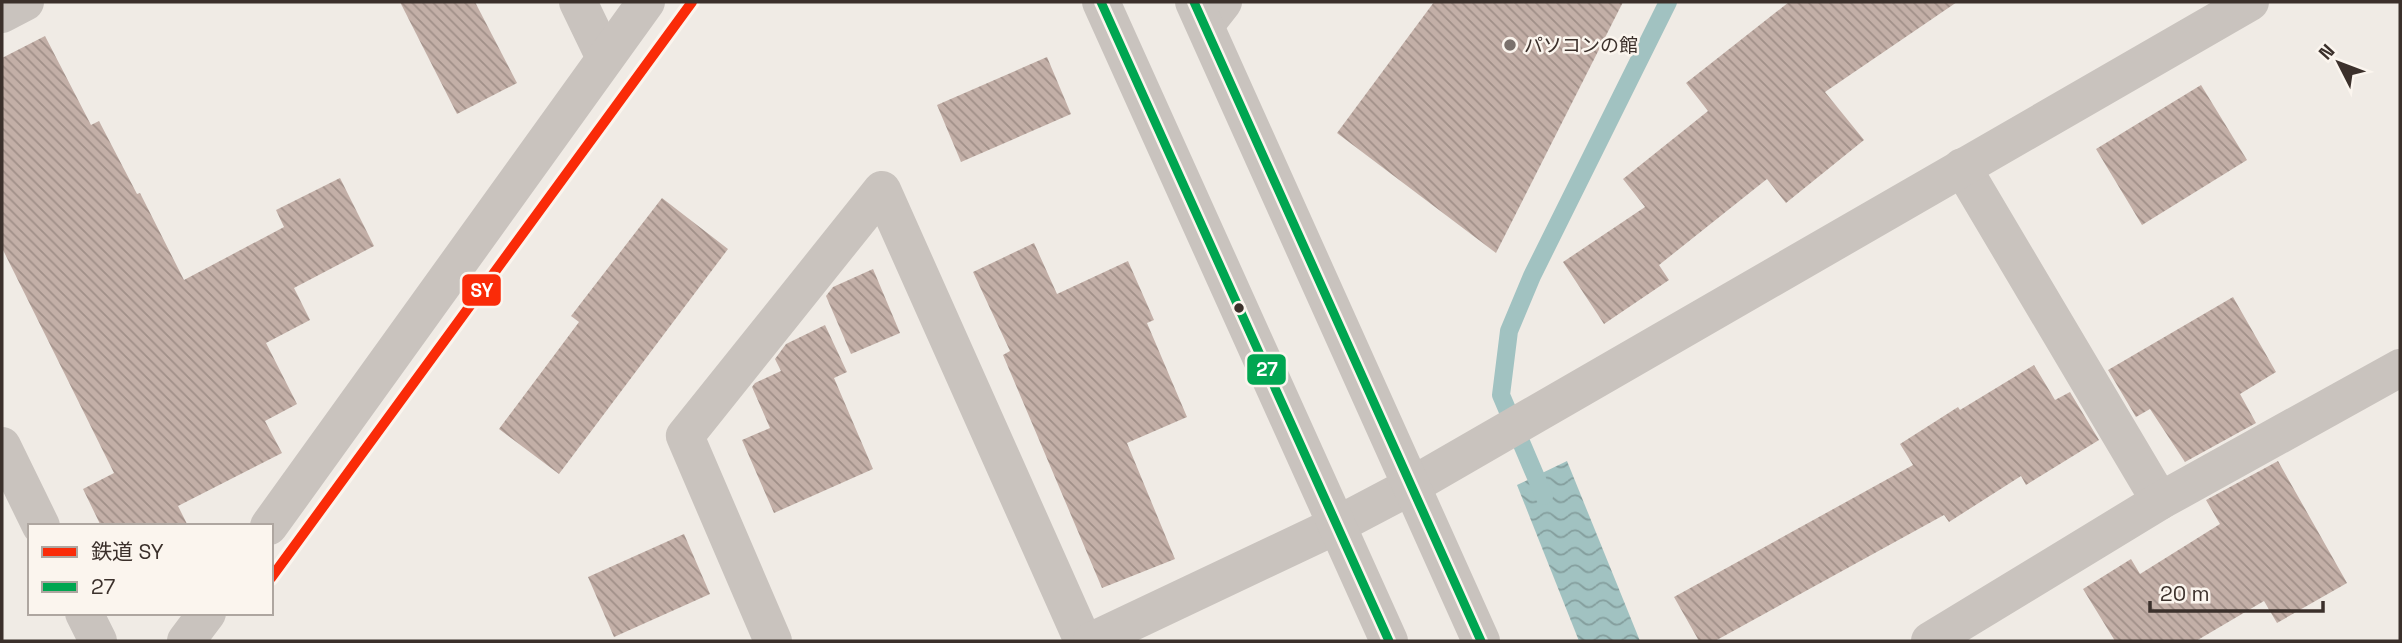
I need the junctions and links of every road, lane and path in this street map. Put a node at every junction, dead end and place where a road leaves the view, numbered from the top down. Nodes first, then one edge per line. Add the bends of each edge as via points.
1 (25, 2) edge
2 (578, 2) edge
3 (646, 2) edge
4 (1101, 2) edge
5 (2250, 2) edge
6 (1207, 9) edge
7 (2, 14) edge
8 (605, 58) junction
9 (1962, 167) junction
10 (2400, 368) edge
11 (2, 446) edge
12 (1411, 486) junction
13 (2160, 501) junction
14 (40, 524) edge
15 (270, 524) edge
16 (1336, 525) junction
17 (85, 615) edge
18 (205, 615) edge
19 (98, 641) edge
20 (187, 641) edge
21 (773, 641) edge
22 (1083, 641) edge
23 (1092, 641) edge
24 (1389, 641) edge
25 (1481, 641) edge
26 (1930, 641) edge

1 - 7 street
2 - 8 street
3 - 8 street
4 - 16 street
5 - 9 street
6 - 12 street
8 - 15 street
9 - 12 street
9 - 13 street
10 - 13 street
11 - 14 street
12 - 16 street
12 - 25 street
13 - 26 street
16 - 23 street
16 - 24 street
17 - 19 street
18 - 20 street
21 - 22 street via 685,436 882,190

